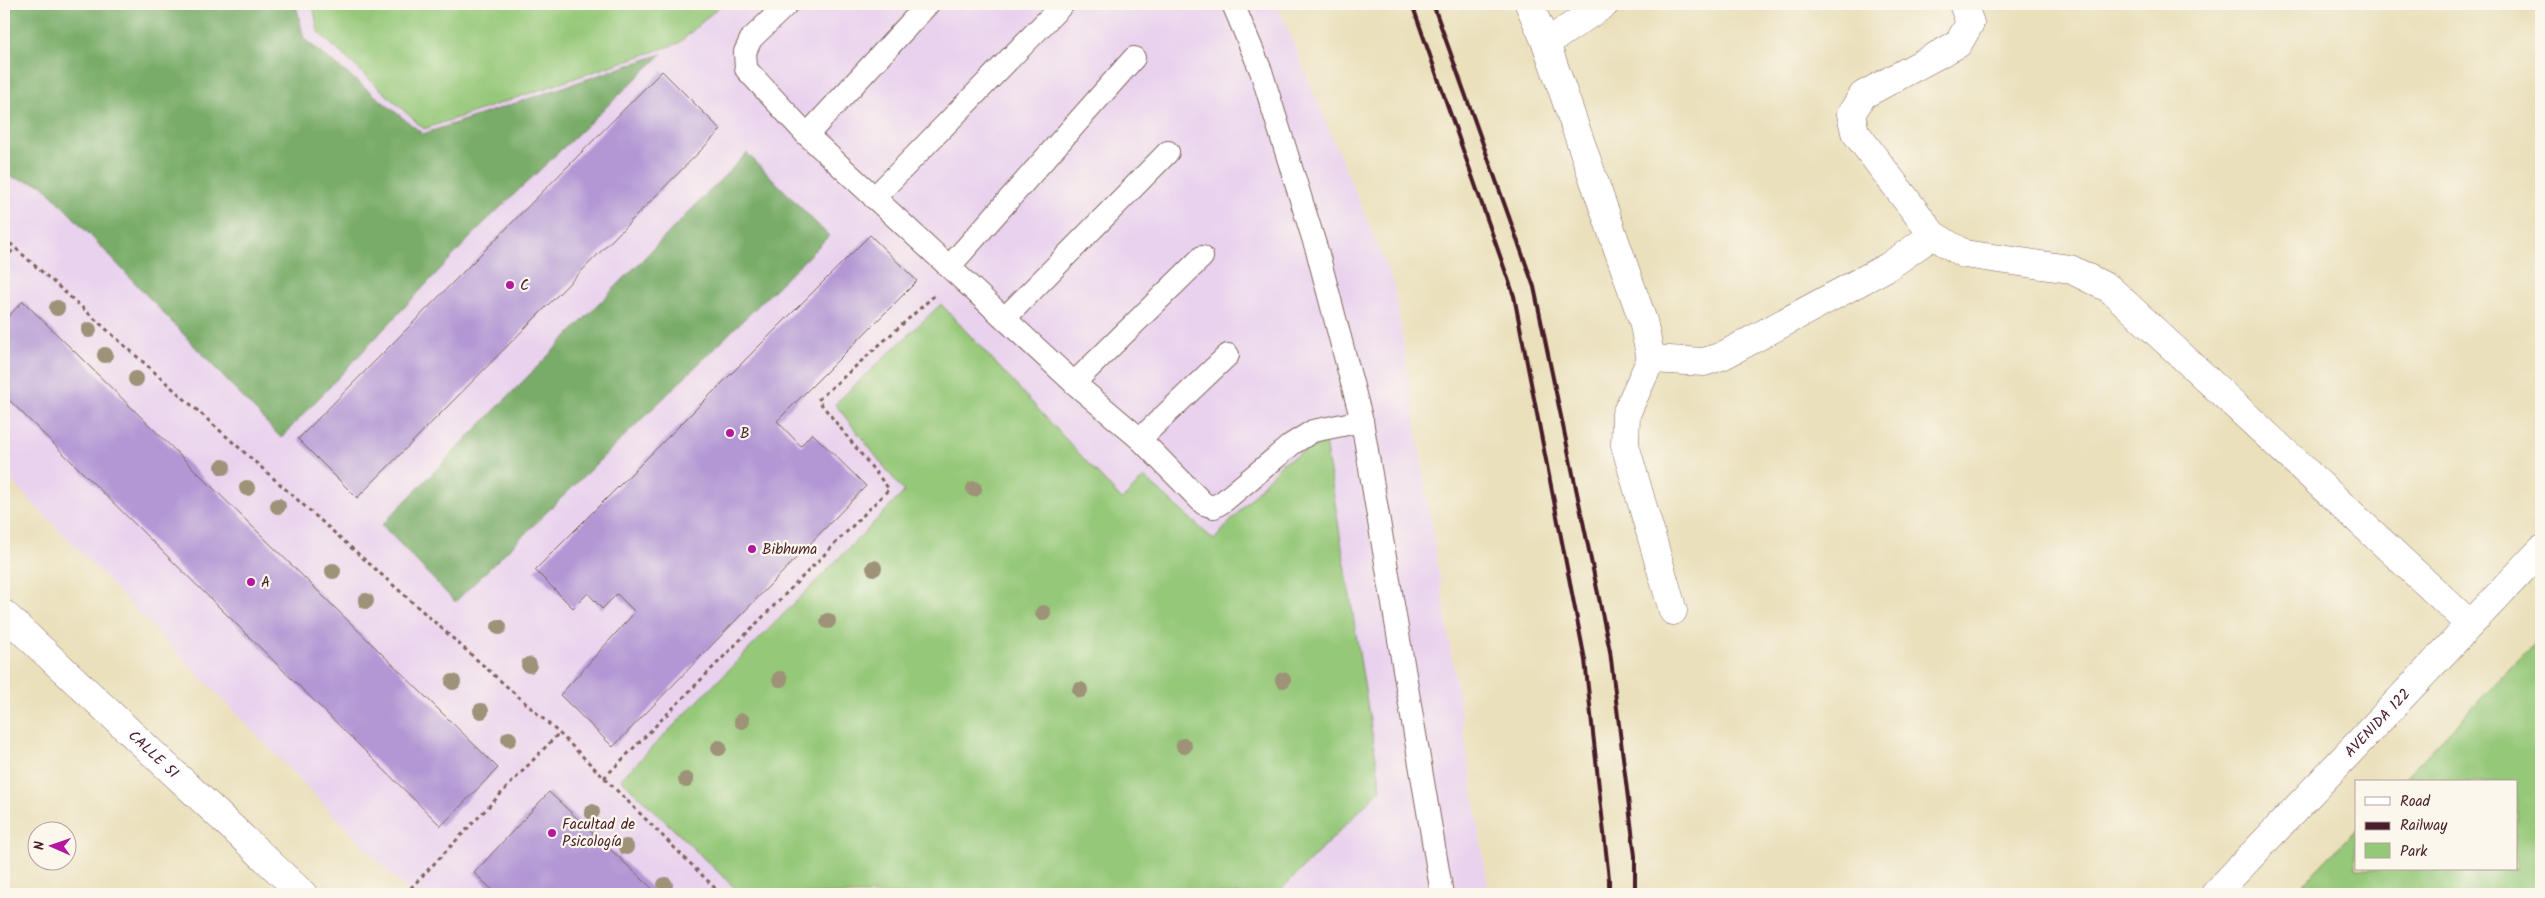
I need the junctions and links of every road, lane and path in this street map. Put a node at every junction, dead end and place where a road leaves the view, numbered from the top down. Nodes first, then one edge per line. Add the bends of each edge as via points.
1 (786, 4) edge
2 (928, 4) edge
3 (1063, 4) edge
4 (1234, 4) edge
5 (1529, 4) edge
6 (1605, 4) edge
7 (1963, 4) edge
8 (1546, 44) junction
9 (1134, 58) dead end
10 (807, 135) junction
11 (1168, 152) dead end
12 (874, 198) junction
13 (1933, 235) junction
14 (4, 238) edge
15 (15, 248) junction
16 (1202, 257) dead end
17 (4, 259) edge
18 (948, 267) junction
19 (941, 290) dead end
20 (1004, 318) junction
21 (1228, 355) dead end
22 (1651, 360) junction
23 (1074, 383) junction
24 (1362, 421) junction
25 (1140, 439) junction
26 (2541, 550) edge
27 (1673, 611) dead end
28 (4, 614) edge
29 (2470, 624) junction
30 (559, 733) junction
31 (604, 778) junction
32 (304, 894) edge
33 (405, 894) edge
34 (721, 894) edge
35 (1442, 894) edge
36 (2215, 894) edge

1 - 10 lane via 752,39 745,52 746,69
2 - 10 lane
3 - 12 lane
4 - 24 lane via 1261,71 1315,244
5 - 8 main road
6 - 8 main road
7 - 13 main road via 1970,23 1958,44 1863,95 1851,114 1855,132
8 - 22 main road via 1643,321
9 - 18 lane
10 - 12 lane
11 - 20 lane
12 - 18 lane
13 - 22 main road via 1889,266 1722,356 1704,362
13 - 29 main road via 1964,254 2070,269 2110,289
14 - 15 path
15 - 17 path
15 - 30 path
16 - 23 lane
18 - 20 lane
19 - 31 path via 818,400 889,489
20 - 23 lane
21 - 25 lane
22 - 27 main road via 1626,414 1625,445
23 - 25 lane
24 - 25 lane via 1313,431 1214,507 1204,504
24 - 35 lane
26 - 29 main road, AVENIDA 122
28 - 32 main road, CALLE 51
29 - 36 main road, AVENIDA 122
30 - 31 path
30 - 33 path
31 - 34 path

